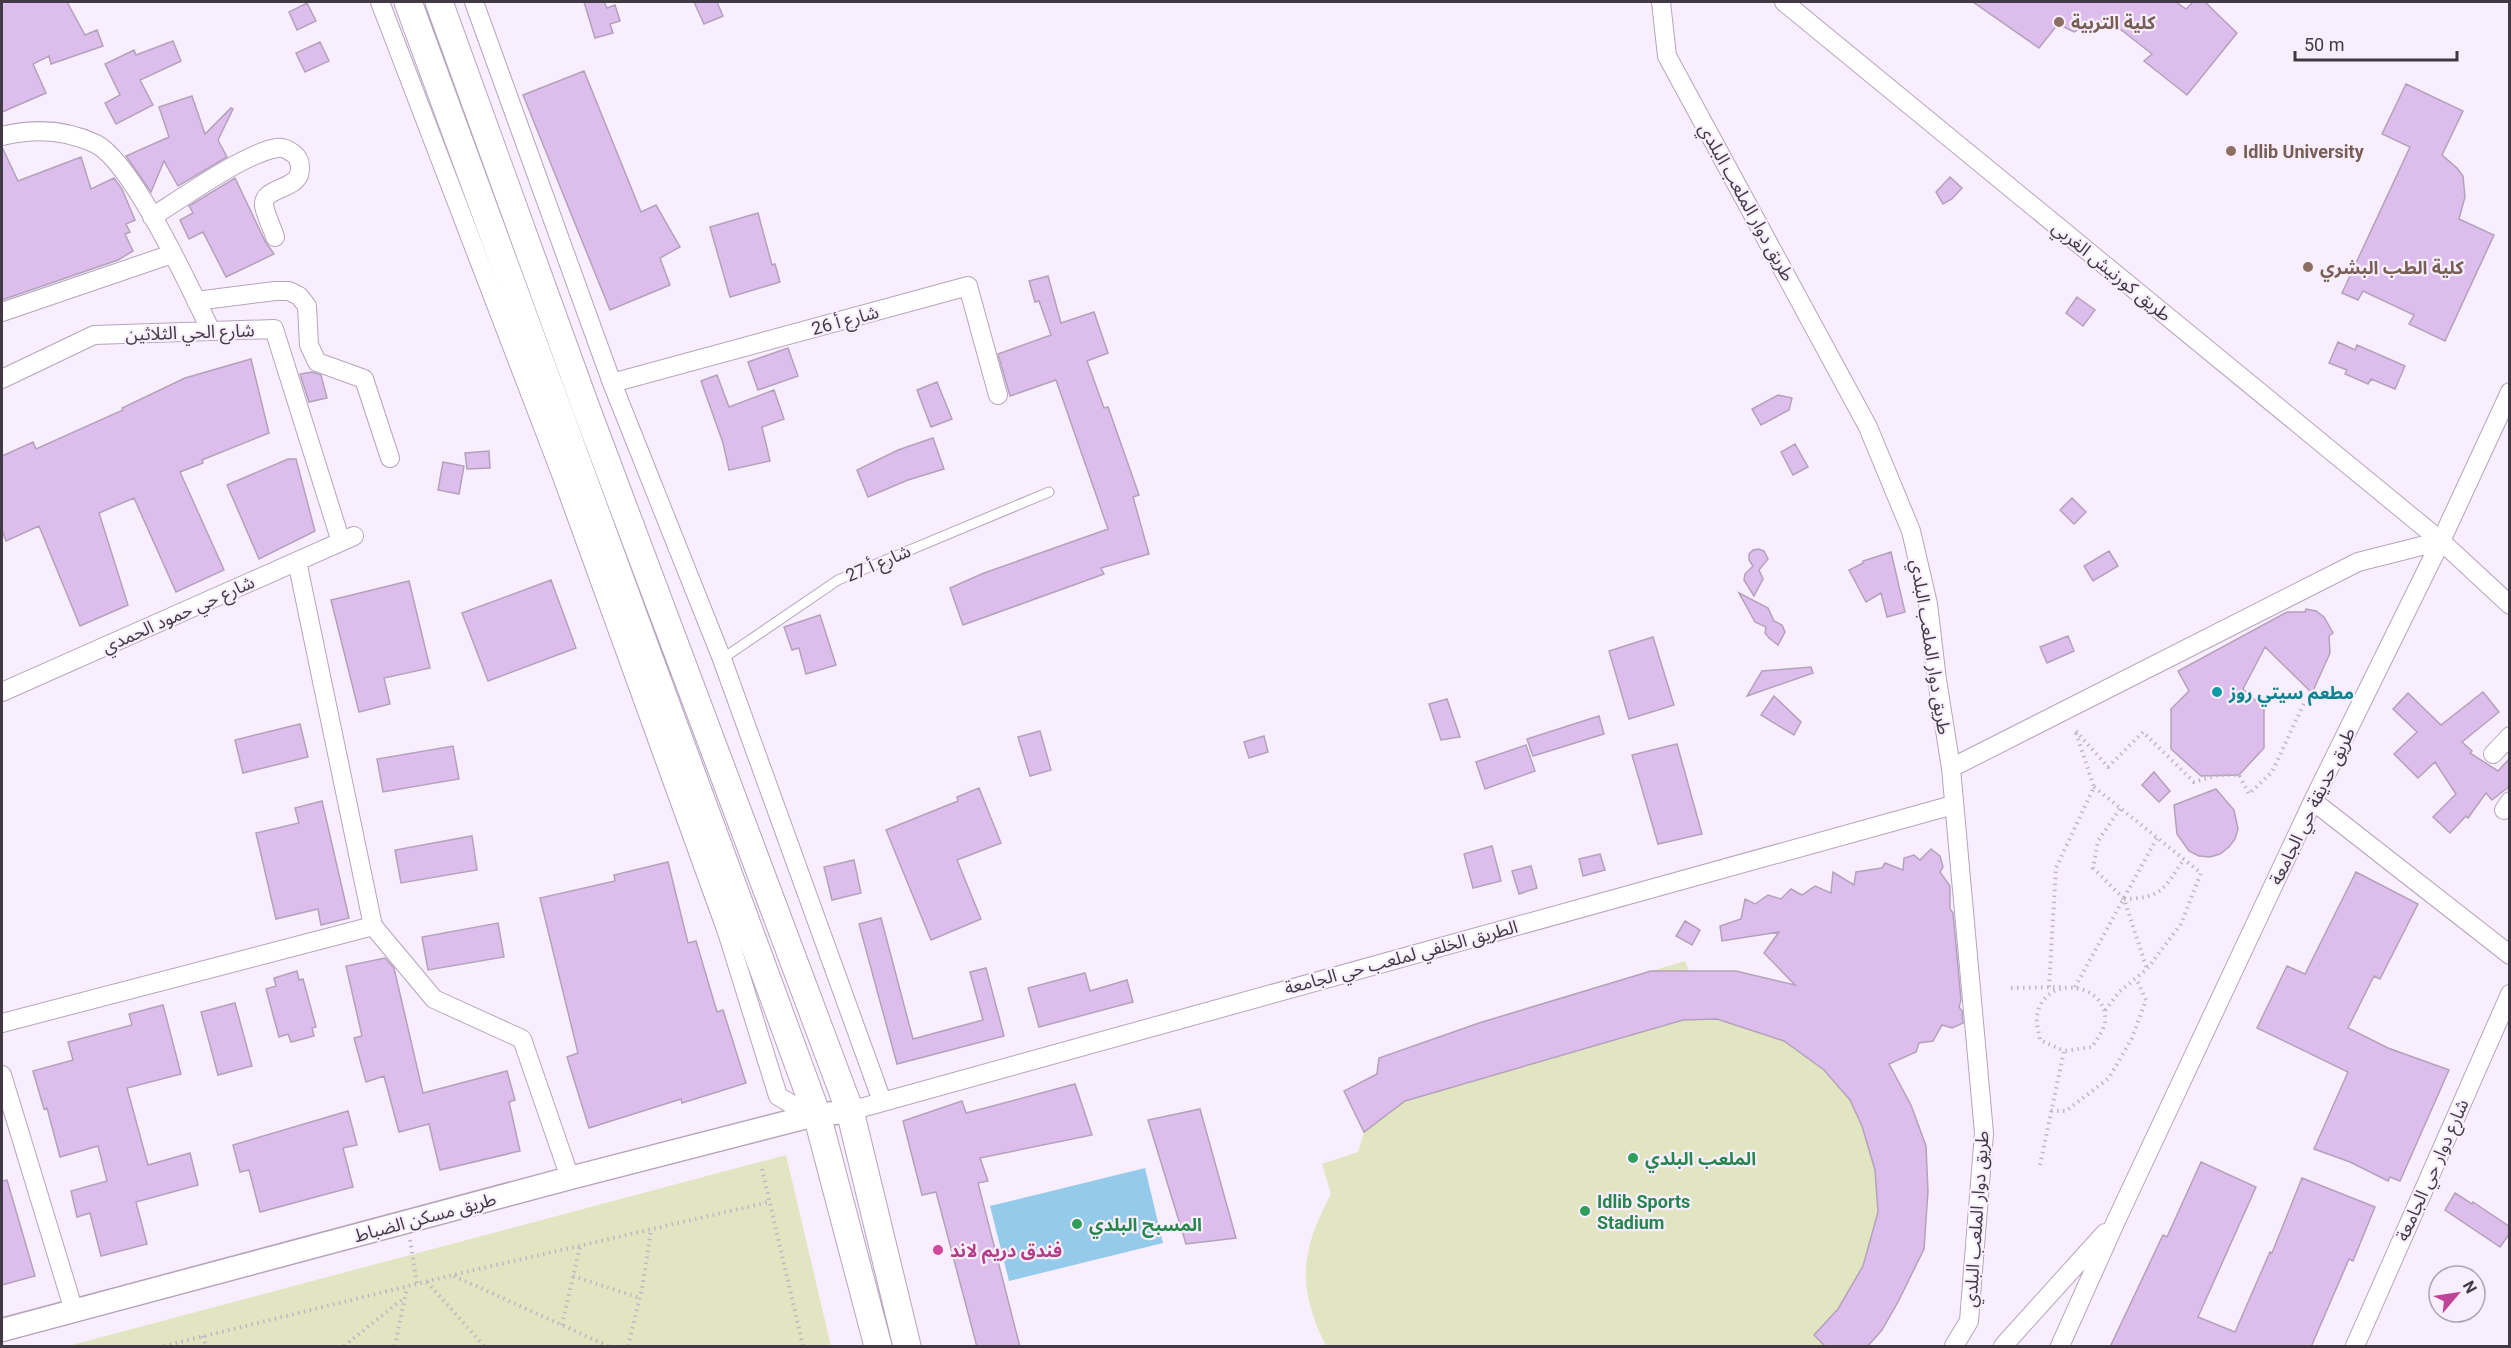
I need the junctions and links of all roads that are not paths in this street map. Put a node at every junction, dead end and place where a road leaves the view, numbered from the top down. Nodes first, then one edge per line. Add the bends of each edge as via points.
1 (380, 2) edge
2 (408, 2) edge
3 (439, 2) edge
4 (474, 2) edge
5 (1661, 2) edge
6 (1784, 2) edge
7 (2, 136) edge
8 (152, 217) junction
9 (275, 237) dead end
10 (172, 254) junction
11 (196, 301) junction
12 (2, 312) edge
13 (211, 331) junction
14 (2, 379) edge
15 (612, 383) junction
16 (2510, 392) edge
17 (998, 395) dead end
18 (390, 458) dead end
19 (1049, 492) dead end
20 (347, 539) joint
21 (2441, 541) junction
22 (297, 561) junction
23 (2510, 605) edge
24 (722, 659) junction
25 (2, 692) edge
26 (2510, 736) edge
27 (2493, 754) dead end
28 (1951, 768) junction
29 (2313, 801) junction
30 (1953, 805) junction
31 (373, 926) junction
32 (2510, 955) edge
33 (2510, 994) edge
34 (2, 1023) edge
35 (2, 1075) edge
36 (882, 1101) junction
37 (850, 1112) junction
38 (814, 1116) junction
39 (570, 1178) junction
40 (2116, 1221) junction
41 (74, 1311) junction
42 (2, 1330) edge
43 (878, 1347) edge
44 (907, 1347) edge
45 (1954, 1347) edge
46 (2003, 1347) edge
47 (2060, 1347) edge
48 (2355, 1347) edge

1 - 38 street via 565,485 727,932 778,1096
2 - 38 main road
3 - 37 main road via 585,405
4 - 15 street
5 - 28 street, طريق دوار الملعب البلدي via 1667,56 1868,427 1911,531 1928,604
6 - 21 street, طريق كورنيش الغربي
7 - 8 street via 23,131 62,131 97,145 113,159
8 - 9 street via 256,155 288,149 297,157 298,178 264,200
8 - 10 street
10 - 11 street
10 - 12 street
11 - 13 street
11 - 18 street via 275,291 299,296 307,306 309,345 317,362 364,379
13 - 14 street, شارع الحي الثلاثين via 94,335
13 - 20 street, شارع الحي الثلاثين via 274,329
15 - 17 street, شارع أ 26 via 968,286
15 - 24 street
16 - 21 street, طريق حديقة حي الجامعة
19 - 24 lane, شارع أ 27 via 838,580
20 - 22 street, شارع حي حمود الحمدي
21 - 23 street, طريق كورنيش الغربي
21 - 28 street via 2358,562
21 - 29 street, طريق حديقة حي الجامعة
22 - 25 street, شارع حي حمود الحمدي
22 - 31 street
24 - 36 street
26 - 27 street
28 - 30 street, طريق دوار الملعب البلدي
29 - 32 street
29 - 40 street, طريق حديقة حي الجامعة
30 - 36 street, الطريق الخلفي لملعب حي الجامعة
30 - 45 street, طريق دوار الملعب البلدي via 1984,1133 1969,1321
31 - 34 street
31 - 39 street via 434,999 522,1039
33 - 48 street, شارع دوار حي الجامعة
35 - 41 street
36 - 37 street, الطريق الخلفي لملعب حي الجامعة
37 - 38 street, طريق مسكن الضباط
37 - 44 main road
38 - 39 street, طريق مسكن الضباط
38 - 43 main road
39 - 41 street, طريق مسكن الضباط
40 - 46 street, طريق حديقة حي الجامعة
40 - 47 street, طريق حديقة حي الجامعة
41 - 42 street, طريق مسكن الضباط

